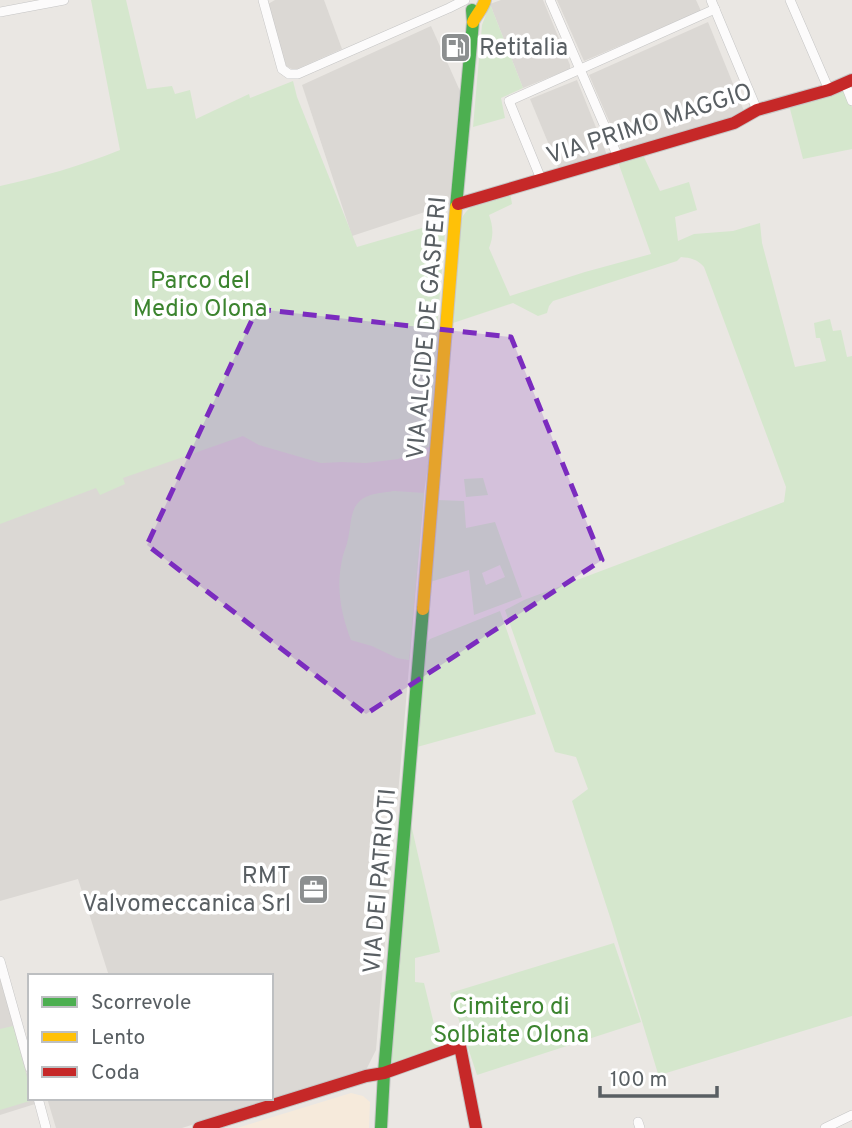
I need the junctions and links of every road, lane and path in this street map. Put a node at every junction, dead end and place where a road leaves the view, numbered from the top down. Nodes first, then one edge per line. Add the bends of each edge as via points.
1 (64, 0) edge
2 (263, 0) edge
3 (550, 0) edge
4 (790, 0) edge
5 (713, 4) edge
6 (473, 7) edge
7 (0, 12) edge
8 (580, 69) junction
9 (849, 81) edge
10 (829, 90) junction
11 (852, 101) edge
12 (757, 110) junction
13 (618, 157) junction
14 (541, 179) junction
15 (458, 204) junction
16 (420, 637) joint
17 (0, 961) edge
18 (28, 1061) edge
19 (384, 1073) junction
20 (39, 1100) edge
21 (852, 1115) edge
22 (46, 1128) edge
23 (199, 1128) edge
24 (381, 1128) edge
25 (476, 1128) edge
26 (825, 1128) edge

1 - 7 street
2 - 6 street via 282,69 289,74 449,8
3 - 8 street
4 - 10 street
5 - 8 street
5 - 12 street
6 - 15 street, VIA ALCIDE DE GASPERI
8 - 13 street
8 - 14 street via 509,101
9 - 10 street, VIA PRIMO MAGGIO
9 - 11 street
10 - 12 street, VIA PRIMO MAGGIO
12 - 13 street, VIA PRIMO MAGGIO via 734,123
13 - 14 street, VIA PRIMO MAGGIO
14 - 15 street, VIA PRIMO MAGGIO
15 - 16 street, VIA ALCIDE DE GASPERI
16 - 19 street, VIA DEI PATRIOTI
17 - 18 street
19 - 23 street
19 - 24 street, VIA DEI PATRIOTI
19 - 25 street via 460,1046
20 - 22 street
21 - 26 street

